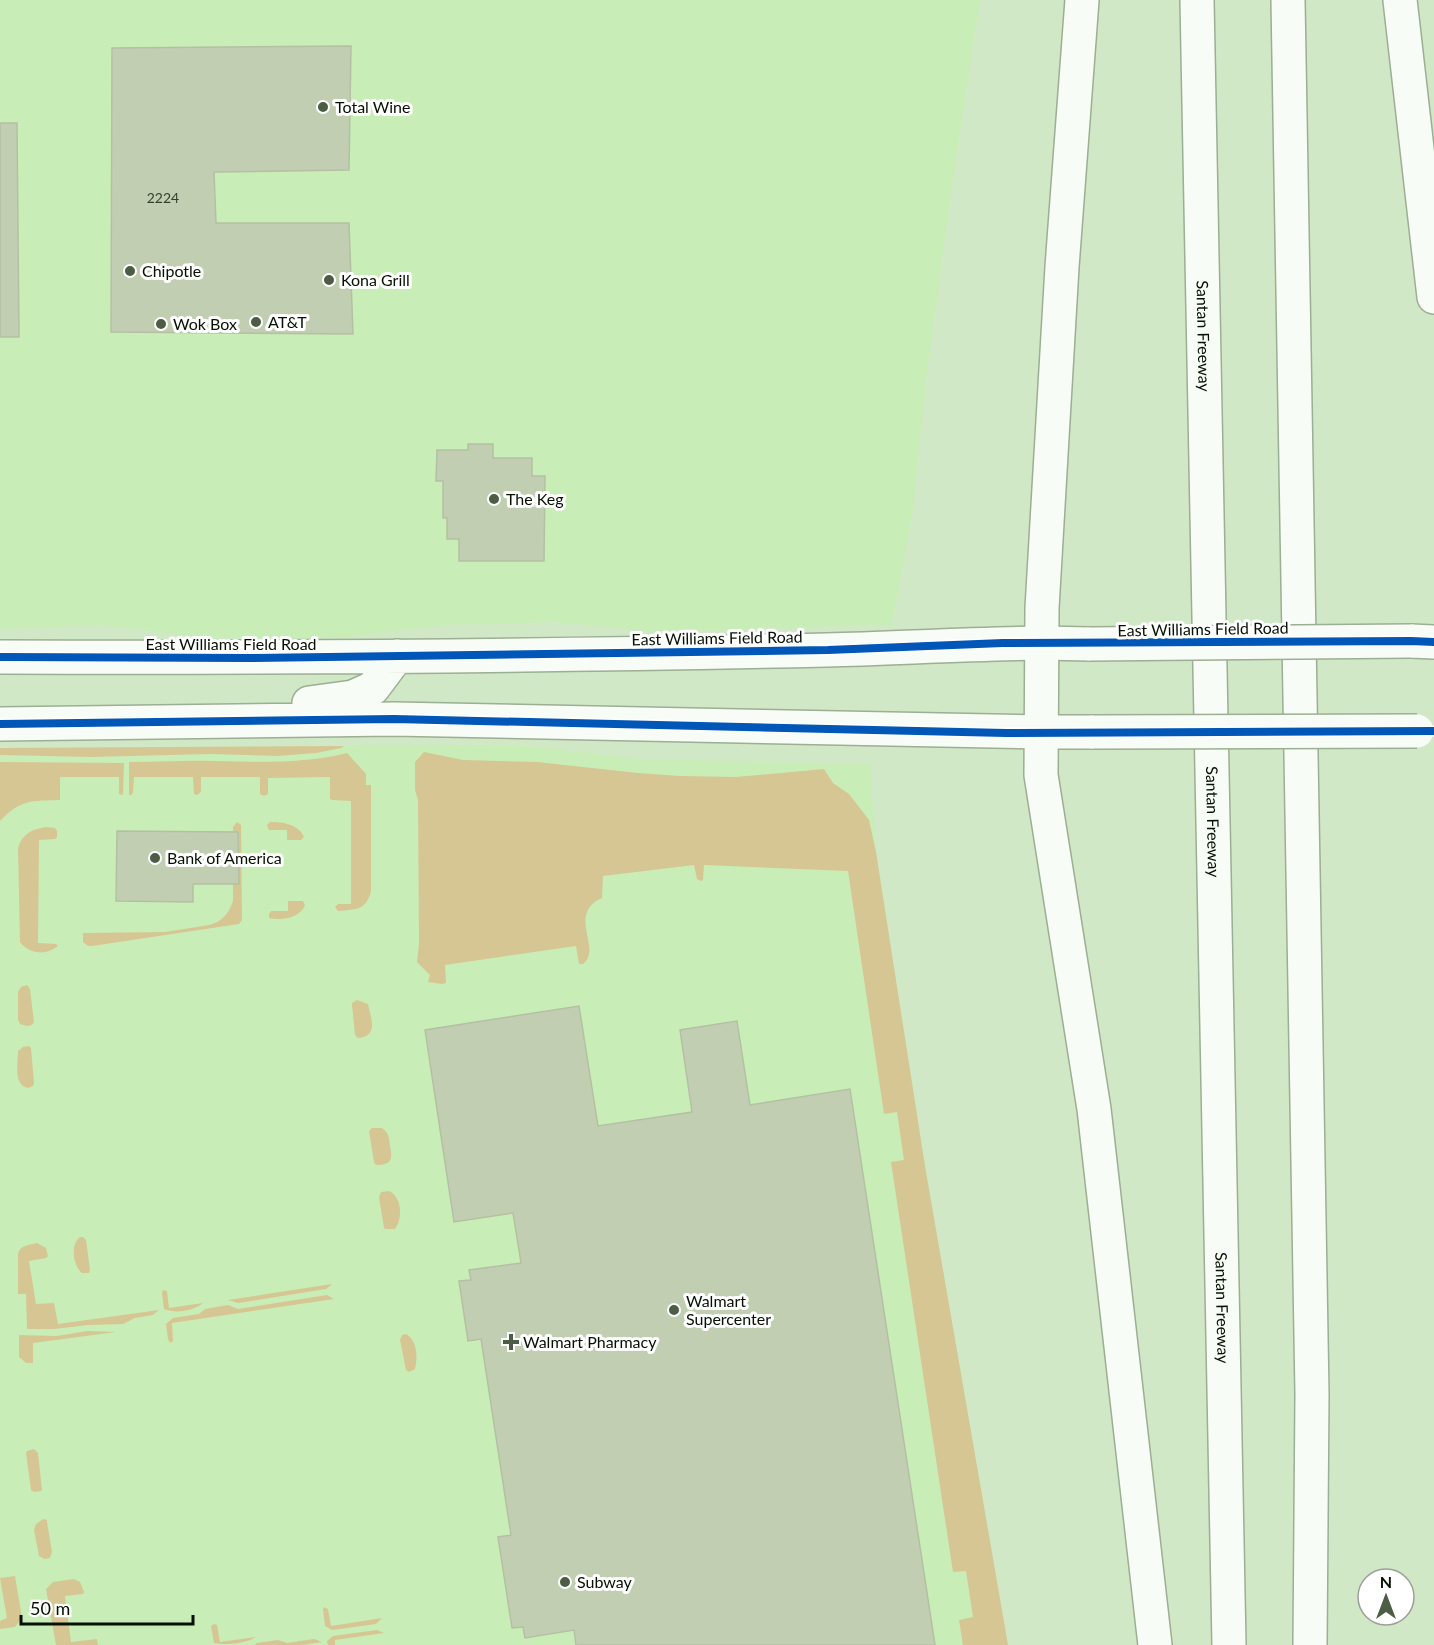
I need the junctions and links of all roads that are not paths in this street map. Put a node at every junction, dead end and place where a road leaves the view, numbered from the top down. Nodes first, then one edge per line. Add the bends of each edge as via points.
1 (1082, 0) edge
2 (1197, 0) edge
3 (1288, 0) edge
4 (1400, 0) edge
5 (1434, 297) edge
6 (1423, 641) edge
7 (1042, 643) junction
8 (397, 656) junction
9 (0, 657) edge
10 (218, 721) junction
11 (0, 724) edge
12 (1425, 731) edge
13 (1041, 732) junction
14 (1155, 1645) edge
15 (1229, 1645) edge
16 (1310, 1645) edge

1 - 7 main road via 1060,303
2 - 15 main road, Santan Freeway
3 - 16 main road via 1312,1370
4 - 5 main road
6 - 7 main road, East Williams Field Road, bridge
7 - 8 main road, East Williams Field Road
7 - 13 main road
8 - 9 main road, East Williams Field Road
8 - 10 main road via 373,688 353,697 261,705
10 - 11 main road
10 - 13 main road via 394,719
12 - 13 main road, bridge
13 - 14 main road via 1041,775 1094,1109

